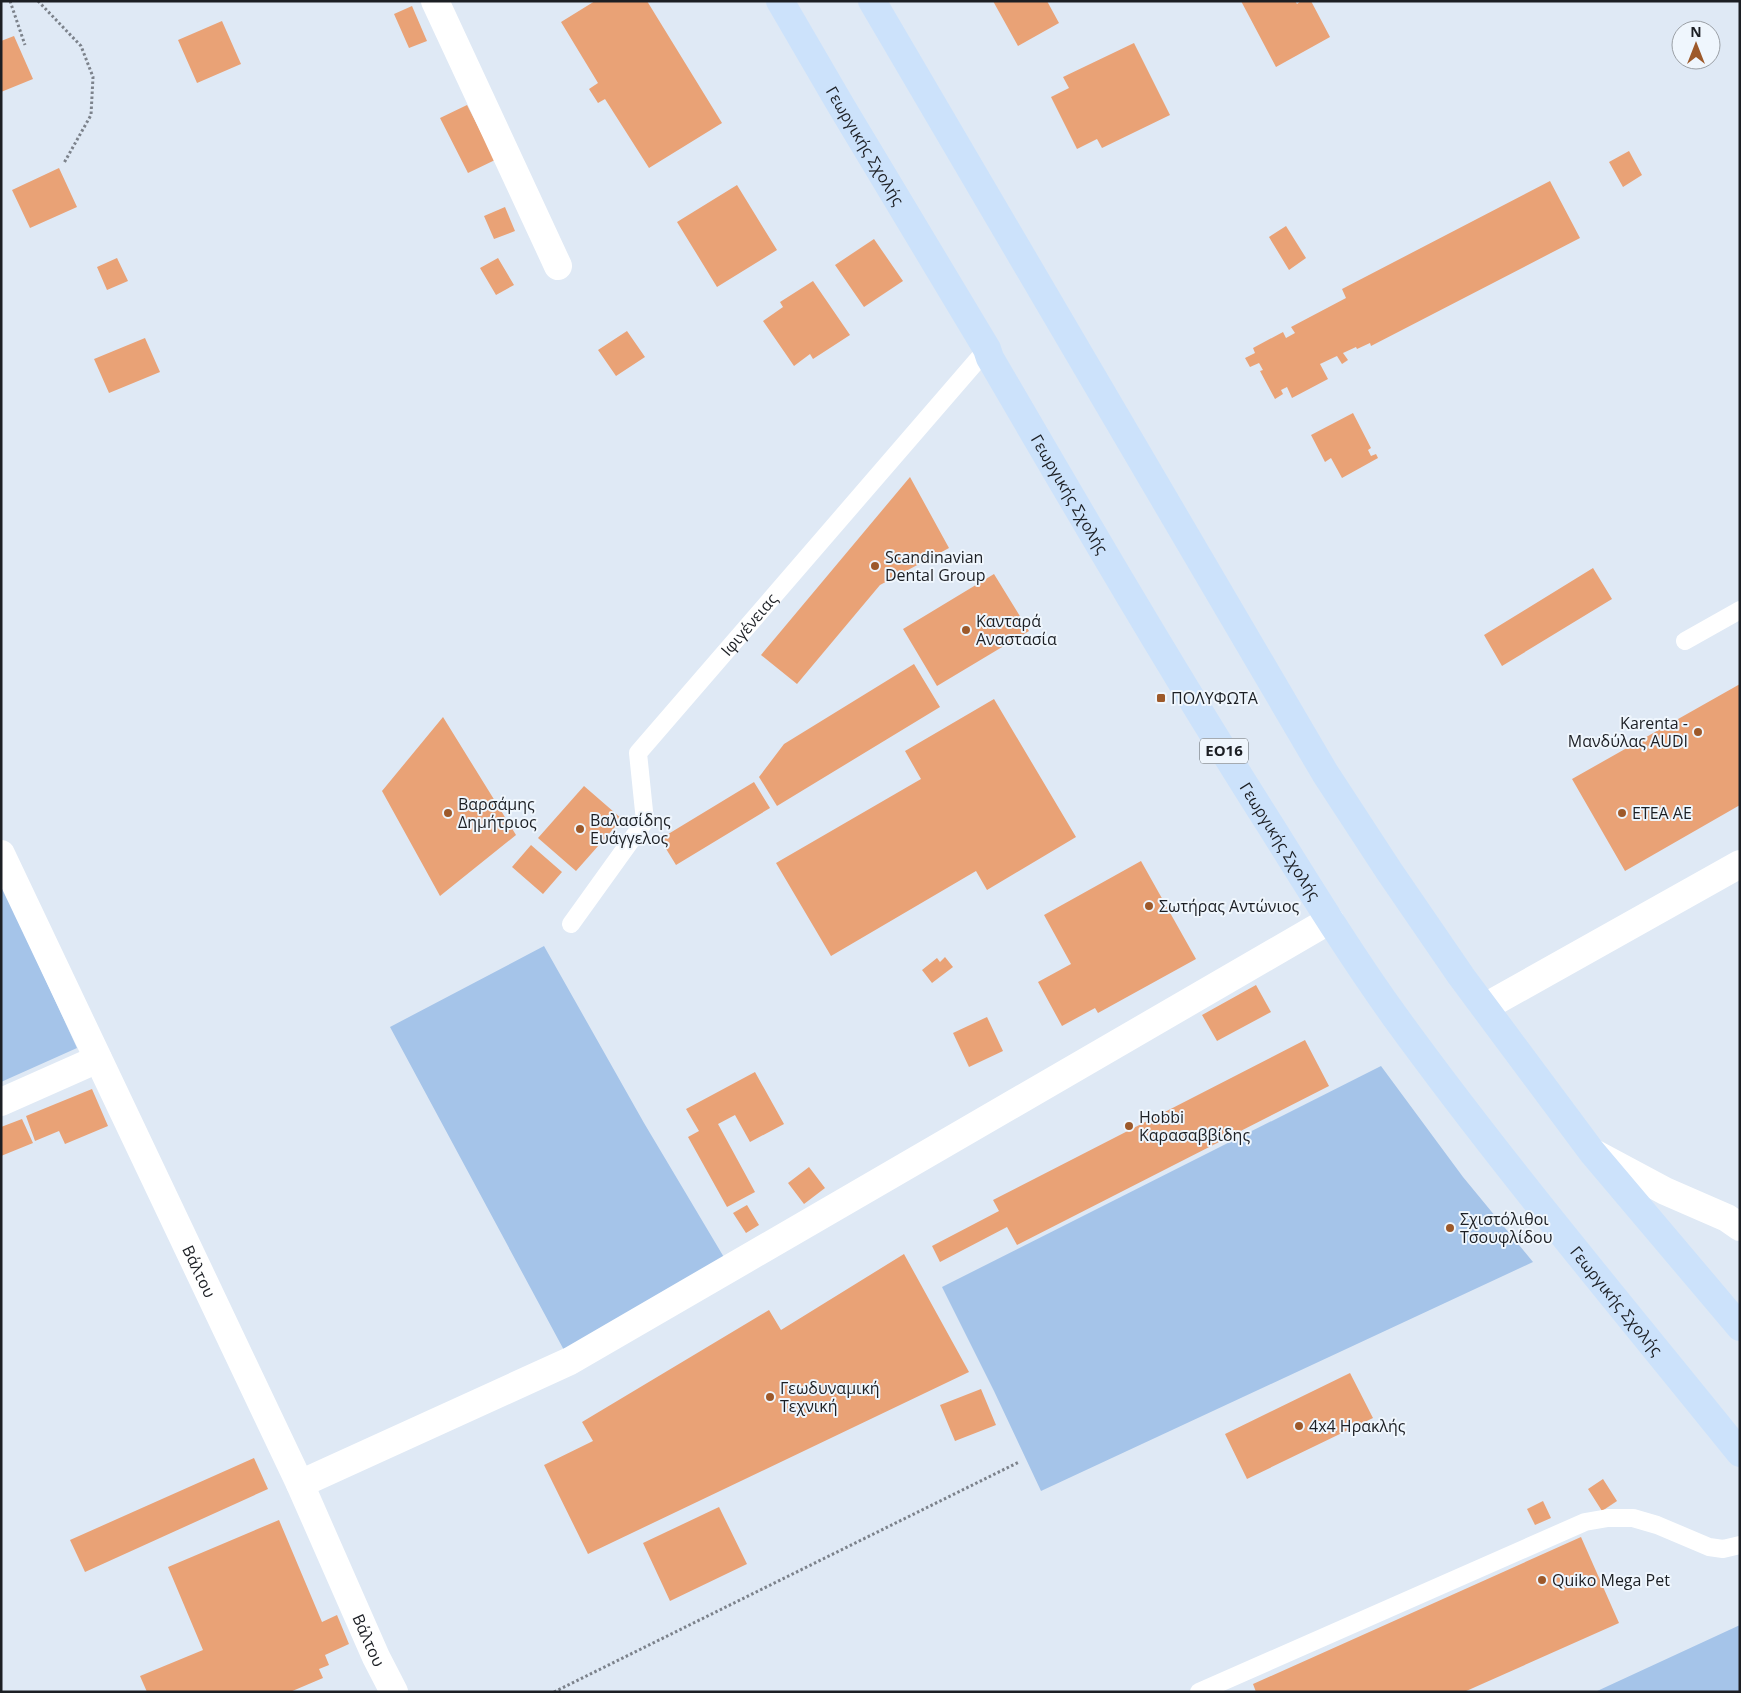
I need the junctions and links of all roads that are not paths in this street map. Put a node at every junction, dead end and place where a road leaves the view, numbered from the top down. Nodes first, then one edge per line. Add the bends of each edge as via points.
1 (434, 1) edge
2 (780, 1) edge
3 (872, 1) edge
4 (558, 266) dead end
5 (987, 349) junction
6 (1740, 610) edge
7 (1685, 641) dead end
8 (1, 854) edge
9 (1740, 864) edge
10 (1330, 920) junction
11 (571, 924) dead end
12 (1485, 1007) junction
13 (98, 1059) junction
14 (1, 1102) edge
15 (1592, 1152) junction
16 (1740, 1227) edge
17 (1740, 1327) edge
18 (1740, 1453) edge
19 (300, 1484) junction
20 (1740, 1544) edge
21 (394, 1692) edge
22 (1199, 1692) edge

1 - 4 street
2 - 5 main road, Γεωργικής Σχολής / ΕΟ16
3 - 12 main road via 1325,773 1389,872
5 - 10 main road, Γεωργικής Σχολής / ΕΟ16 via 1157,644
5 - 11 lane, Ιφιγένειας via 638,753 645,821
6 - 7 lane
8 - 13 street, Βάλτου
9 - 12 street
10 - 18 main road, Γεωργικής Σχολής / ΕΟ16 via 1461,1105
10 - 19 street via 570,1361
12 - 15 main road
13 - 14 street
13 - 19 street, Βάλτου
15 - 16 street
15 - 17 main road
19 - 21 street, Βάλτου
20 - 22 lane via 1723,1549 1709,1547 1633,1518 1585,1522

